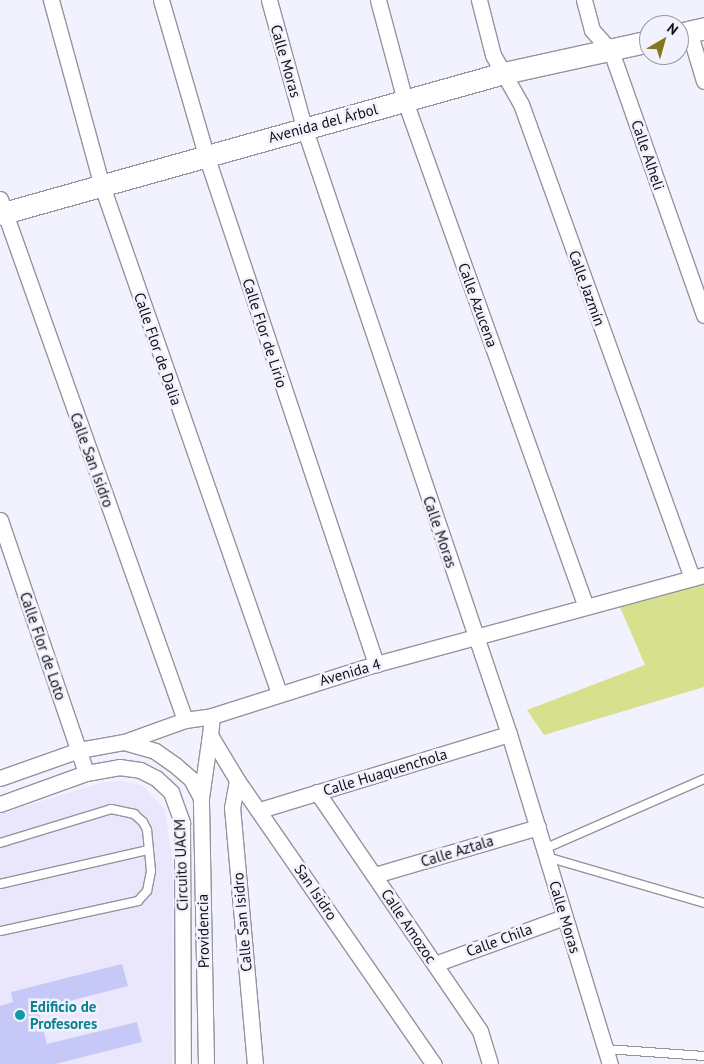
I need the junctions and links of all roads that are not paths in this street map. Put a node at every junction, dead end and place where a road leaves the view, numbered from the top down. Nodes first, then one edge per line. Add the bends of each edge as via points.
1 (51, 0) edge
2 (162, 0) edge
3 (269, 0) edge
4 (378, 0) edge
5 (479, 0) edge
6 (584, 0) edge
7 (691, 31) edge
8 (639, 44) edge
9 (611, 51) junction
10 (504, 74) junction
11 (704, 81) edge
12 (406, 101) junction
13 (304, 127) junction
14 (206, 156) junction
15 (102, 186) junction
16 (1, 208) edge
17 (704, 315) edge
18 (0, 520) edge
19 (698, 577) edge
20 (586, 607) junction
21 (476, 639) junction
22 (376, 664) junction
23 (279, 693) junction
24 (212, 716) junction
25 (185, 720) junction
26 (509, 734) junction
27 (210, 735) junction
28 (124, 742) junction
29 (79, 750) junction
30 (86, 773) junction
31 (0, 778) edge
32 (704, 779) edge
33 (237, 780) junction
34 (317, 792) junction
35 (201, 798) junction
36 (0, 804) edge
37 (260, 810) junction
38 (538, 827) junction
39 (0, 843) edge
40 (147, 850) junction
41 (545, 853) junction
42 (375, 876) junction
43 (0, 884) edge
44 (704, 903) edge
45 (564, 916) junction
46 (0, 931) edge
47 (435, 964) junction
48 (606, 1049) junction
49 (704, 1056) edge
50 (183, 1064) edge
51 (206, 1064) edge
52 (255, 1064) edge
53 (434, 1064) edge
54 (490, 1064) edge
55 (610, 1064) edge

1 - 15 street, Calle Flor de Dalia
2 - 14 street, Calle Flor de Lirio
3 - 13 street, Calle Moras
4 - 12 street, Calle Azucena
5 - 10 street, Calle Jazmín via 493,55
6 - 9 street, Calle Alheli via 592,30
7 - 11 street
8 - 9 street, Avenida del Árbol
9 - 10 street, Avenida del Árbol
9 - 17 street, Calle Alheli
10 - 12 street, Avenida del Árbol
10 - 19 street, Calle Jazmín via 521,104
12 - 13 street, Avenida del Árbol
12 - 20 street, Calle Azucena
13 - 14 street, Avenida del Árbol
13 - 21 street, Calle Moras
14 - 15 street, Avenida del Árbol
14 - 22 street, Calle Flor de Lirio
15 - 16 street, Avenida del Árbol
15 - 23 street, Calle Flor de Dalia
16 - 25 street, Calle San Isidro
18 - 29 street, Calle Flor de Loto
19 - 20 street, Avenida 4
20 - 21 street, Avenida 4
21 - 22 street, Avenida 4
21 - 26 street, Calle Moras
22 - 23 street, Avenida 4
23 - 24 street, Avenida 4
24 - 25 street, Avenida 4
24 - 27 street
25 - 28 street, Avenida 4
26 - 34 street, Calle Huaquenchola
26 - 38 street, Calle Moras
27 - 33 street, San Isidro
27 - 35 street, Providencia
28 - 29 street, Avenida 4
28 - 35 street, Providencia via 155,751 176,765 191,779
29 - 30 street, Calle Flor de Loto
29 - 31 street, Avenida 4
30 - 36 street, Circuito UACM
30 - 50 street, Circuito UACM via 119,767 140,770 156,778 171,792 177,806 182,823
32 - 41 lane
33 - 37 street, San Isidro
33 - 52 street, Calle San Isidro via 232,807
34 - 37 street, Calle Huaquenchola
34 - 42 street, Calle Amozoc
35 - 51 street, Providencia
37 - 53 street, San Isidro
38 - 41 street, Calle Moras
38 - 42 street, Calle Aztala
39 - 40 lane via 111,808 134,814 143,822 147,830
40 - 43 lane
40 - 46 lane via 150,883 138,901
41 - 44 lane
41 - 45 street, Calle Moras
42 - 47 street, Calle Amozoc
45 - 47 street, Calle Chila
45 - 48 street, Calle Moras
47 - 54 street, Calle Amozoc via 480,1031
48 - 49 lane
48 - 55 street, Calle Moras

